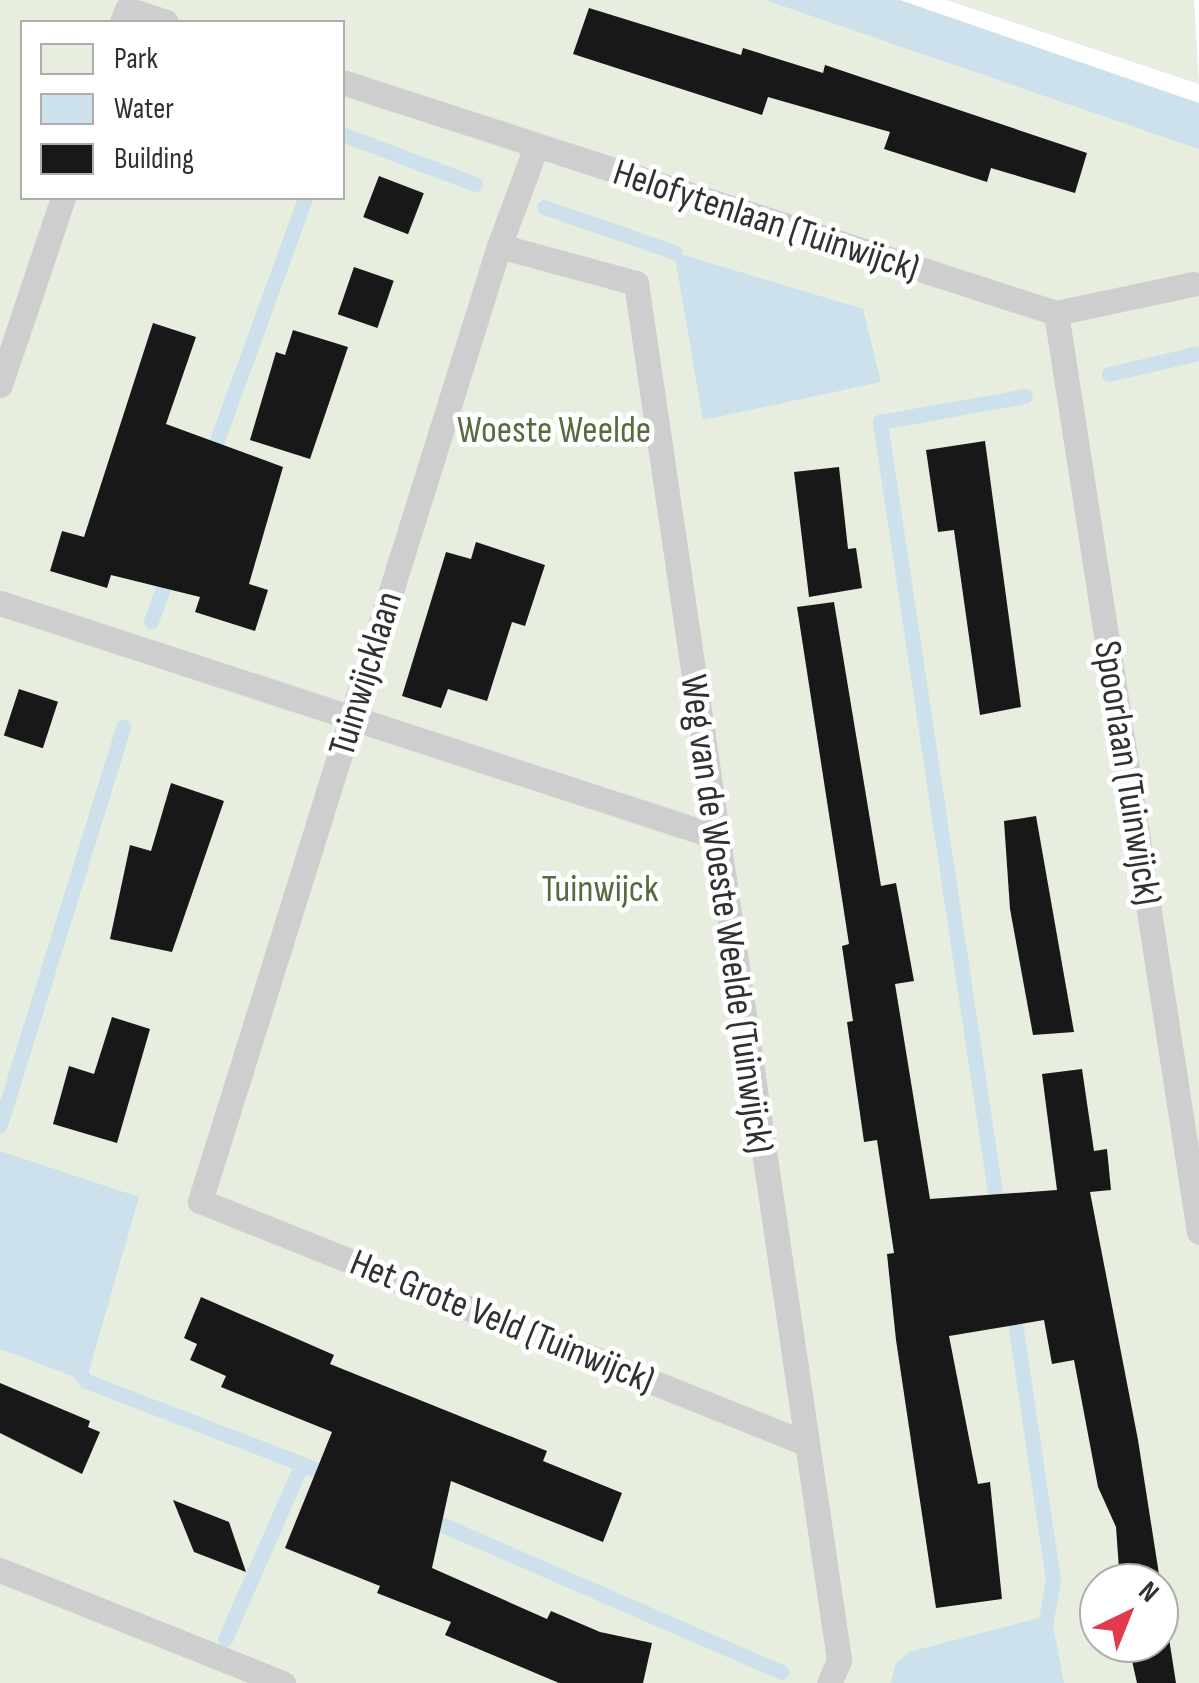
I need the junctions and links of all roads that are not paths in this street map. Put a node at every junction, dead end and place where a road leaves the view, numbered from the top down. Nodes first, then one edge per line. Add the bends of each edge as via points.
1 (124, 16) edge
2 (152, 20) edge
3 (345, 83) edge
4 (536, 147) junction
5 (62, 200) edge
6 (498, 246) junction
7 (1194, 284) dead end
8 (1056, 313) junction
9 (0, 385) edge
10 (0, 603) edge
11 (352, 722) junction
12 (714, 836) junction
13 (200, 1201) joint
14 (1199, 1232) edge
15 (805, 1442) junction
16 (0, 1570) edge
17 (282, 1683) edge
18 (829, 1683) edge

1 - 2 lane
3 - 4 lane, Helofytenlaan (Tuinwijck)
4 - 6 lane, Tuinwijcklaan
4 - 8 lane, Helofytenlaan (Tuinwijck)
5 - 9 lane
6 - 11 lane, Tuinwijcklaan
6 - 12 lane, Weg van de Woeste Weelde (Tuinwijck) via 636,283
7 - 8 lane, Helofytenlaan (Tuinwijck)
8 - 14 lane, Spoorlaan (Tuinwijck)
10 - 11 lane
11 - 12 lane
11 - 13 lane, Tuinwijcklaan
12 - 15 lane, Weg van de Woeste Weelde (Tuinwijck)
13 - 15 lane, Het Grote Veld (Tuinwijck)
15 - 18 lane, Weg van de Woeste Weelde (Tuinwijck) via 839,1660
16 - 17 lane

